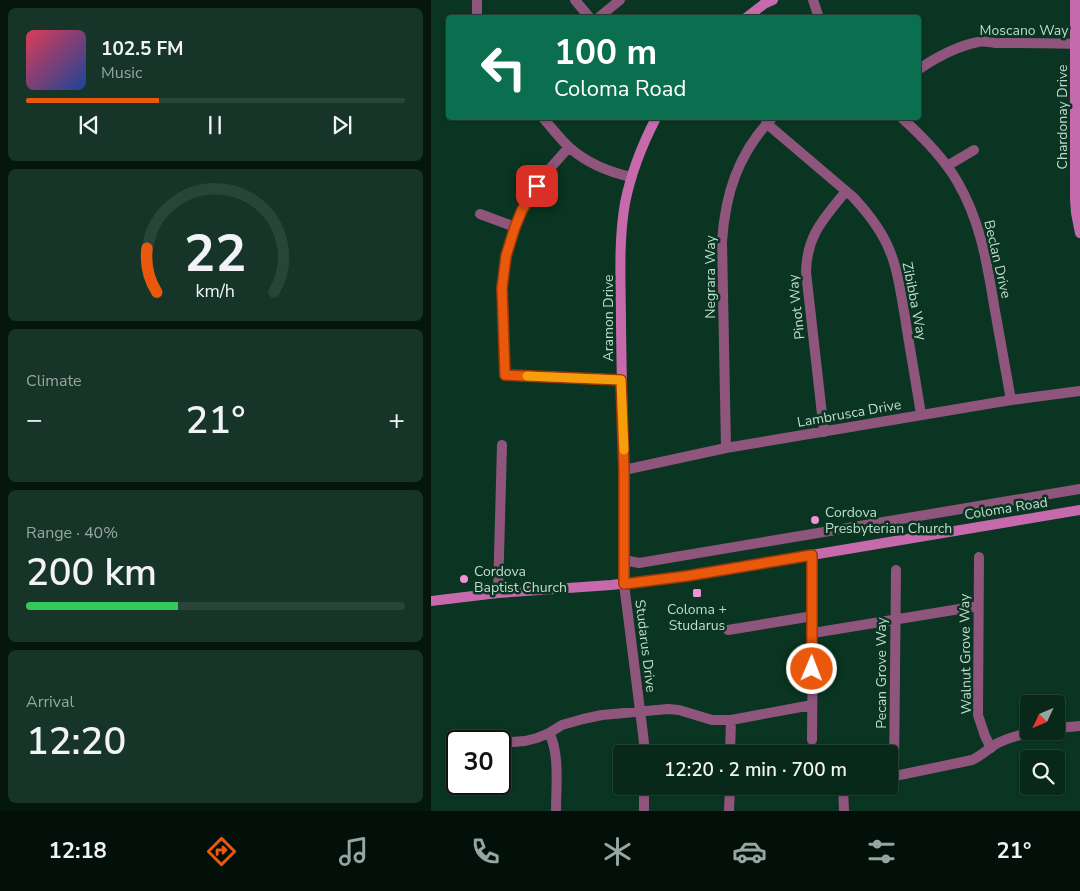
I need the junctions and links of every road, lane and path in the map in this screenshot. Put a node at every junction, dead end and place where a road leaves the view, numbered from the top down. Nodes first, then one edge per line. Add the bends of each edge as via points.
1 (477, 0) edge
2 (575, 0) edge
3 (620, 0) edge
4 (773, 0) edge
5 (813, 0) edge
6 (1075, 0) edge
7 (477, 15) edge
8 (588, 15) edge
9 (602, 15) edge
10 (750, 15) edge
11 (818, 15) edge
12 (1075, 44) junction
13 (921, 68) edge
14 (545, 120) edge
15 (655, 120) edge
16 (769, 120) edge
17 (905, 120) edge
18 (569, 147) junction
19 (974, 150) dead end
20 (947, 166) junction
21 (631, 176) junction
22 (846, 191) junction
23 (480, 214) dead end
24 (515, 227) junction
25 (1080, 233) edge
26 (621, 380) junction
27 (1080, 391) edge
28 (1011, 400) junction
29 (921, 415) junction
30 (824, 432) junction
31 (502, 446) dead end
32 (726, 448) junction
33 (624, 470) junction
34 (1080, 489) edge
35 (1080, 510) edge
36 (812, 555) junction
37 (979, 557) dead end
38 (624, 560) junction
39 (896, 570) dead end
40 (624, 584) junction
41 (498, 593) junction
42 (431, 601) edge
43 (979, 606) junction
44 (813, 616) junction
45 (895, 620) junction
46 (728, 630) dead end
47 (813, 633) junction
48 (812, 706) junction
49 (640, 712) junction
50 (731, 720) junction
51 (1080, 726) edge
52 (1065, 727) edge
53 (549, 733) junction
54 (1020, 736) edge
55 (812, 740) dead end
56 (511, 742) edge
57 (644, 745) edge
58 (730, 745) edge
59 (893, 745) edge
60 (991, 748) junction
61 (898, 776) edge
62 (644, 795) edge
63 (730, 795) edge
64 (845, 795) edge
65 (556, 811) edge
66 (643, 811) edge
67 (729, 811) edge
68 (844, 811) edge

1 - 7 street
2 - 8 street
3 - 9 street
4 - 10 street
5 - 11 street
6 - 12 street, Chardonay Drive
12 - 13 street, Moscano Way via 981,41 951,51
12 - 25 street, Chardonay Drive via 1075,199
14 - 18 street
15 - 21 street, Aramon Drive
16 - 22 street, Zibibba Way
16 - 32 street, Negrara Way via 739,165 723,222
17 - 20 street, Beclan Drive
18 - 21 street via 602,168
18 - 24 street via 525,204
19 - 20 street
20 - 28 street, Beclan Drive via 964,194 985,254
21 - 26 street, Aramon Drive via 622,220
22 - 29 street, Zibibba Way via 875,223 893,261
22 - 30 street, Pinot Way via 820,224 806,261
23 - 24 street
24 - 26 street via 506,256 502,288 505,375
26 - 33 street, Aramon Drive
27 - 28 street, Lambrusca Drive
28 - 29 street, Lambrusca Drive
29 - 30 street, Lambrusca Drive
30 - 32 street, Lambrusca Drive
31 - 41 street
32 - 33 street, Lambrusca Drive
33 - 38 street, Aramon Drive
34 - 38 street, Coloma Road via 639,563
35 - 36 street, Coloma Road
36 - 40 street, Coloma Road
36 - 44 street
37 - 43 street, Walnut Grove Way
38 - 40 street, Aramon Drive
39 - 45 street, Pecan Grove Way
40 - 41 street, Coloma Road
40 - 49 street, Studarus Drive
41 - 42 street, Coloma Road
43 - 45 street
43 - 60 street, Walnut Grove Way via 979,715
44 - 46 street
44 - 47 street
45 - 47 street
45 - 59 street, Pecan Grove Way
47 - 48 street
48 - 50 street
48 - 55 street
49 - 50 street via 668,709 712,720
49 - 53 street via 583,719
49 - 57 street, Studarus Drive
50 - 58 street
51 - 52 street
53 - 56 street
53 - 65 street via 556,756
54 - 60 street
60 - 61 street via 972,760
62 - 66 street
63 - 67 street
64 - 68 street

